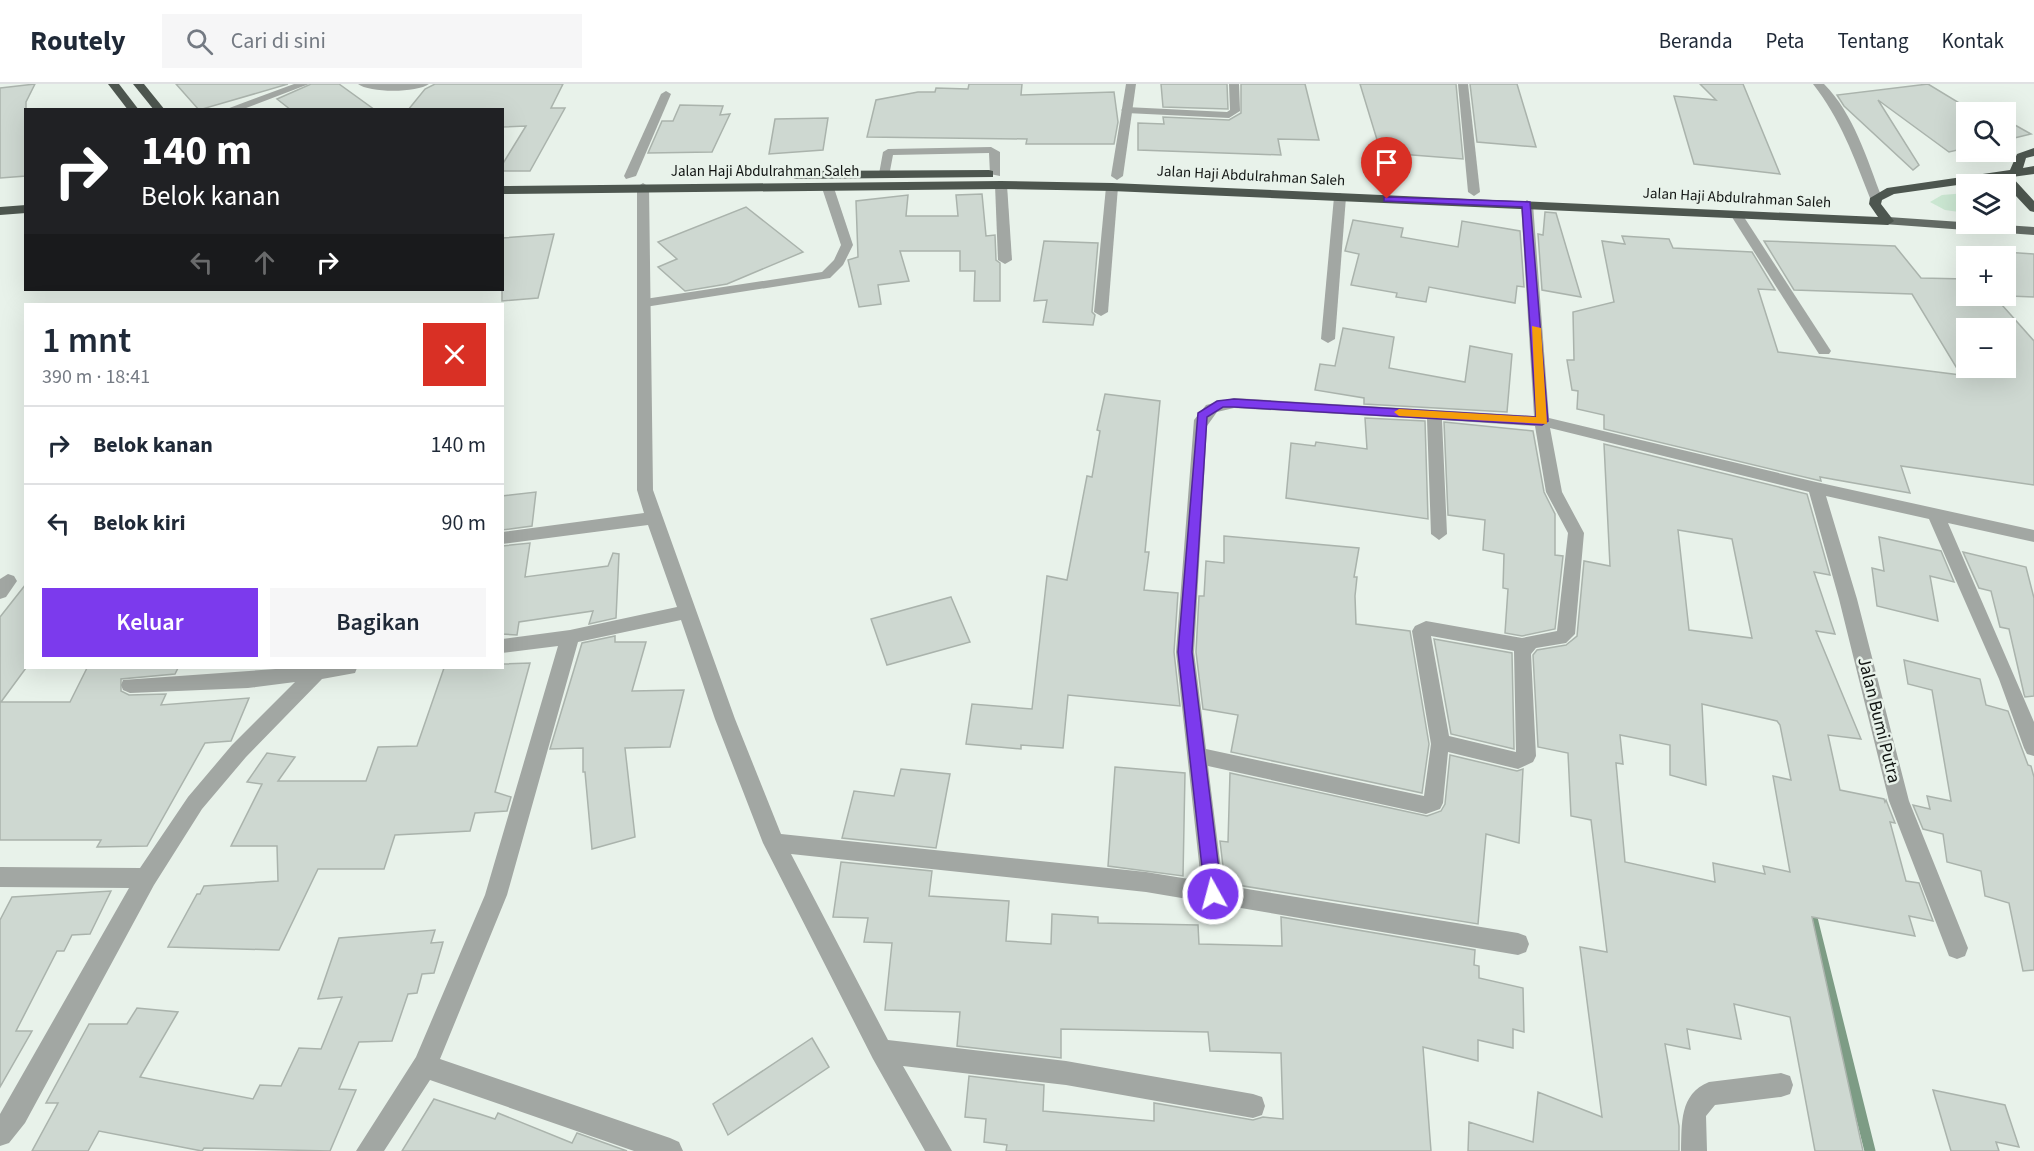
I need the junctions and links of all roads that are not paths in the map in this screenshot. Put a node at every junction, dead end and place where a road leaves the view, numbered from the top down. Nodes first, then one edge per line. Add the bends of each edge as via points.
1 (112, 84) edge
2 (138, 84) edge
3 (304, 84) edge
4 (363, 84) edge
5 (424, 84) edge
6 (1131, 84) edge
7 (1234, 84) edge
8 (1462, 84) edge
9 (1818, 84) edge
10 (666, 94) dead end
11 (132, 108) edge
12 (158, 108) edge
13 (235, 108) edge
14 (1126, 110) junction
15 (2034, 152) edge
16 (2034, 170) edge
17 (2010, 172) junction
18 (885, 174) junction
19 (504, 178) edge
20 (998, 179) junction
21 (721, 181) junction
22 (1114, 181) junction
23 (637, 182) junction
24 (828, 188) junction
25 (504, 190) edge
26 (1474, 192) junction
27 (1340, 197) junction
28 (24, 198) edge
29 (0, 200) edge
30 (1527, 204) junction
31 (1877, 204) junction
32 (2034, 208) edge
33 (24, 209) edge
34 (0, 211) edge
35 (1736, 214) junction
36 (1956, 214) edge
37 (2016, 218) edge
38 (2034, 219) edge
39 (1888, 221) junction
40 (2034, 231) edge
41 (1005, 260) dead end
42 (645, 303) junction
43 (1101, 312) dead end
44 (1328, 339) dead end
45 (1824, 351) dead end
46 (1434, 414) junction
47 (1542, 421) junction
48 (1816, 488) junction
49 (1936, 515) junction
50 (654, 518) junction
51 (1438, 534) dead end
52 (2034, 536) edge
53 (504, 538) edge
54 (685, 612) junction
55 (570, 637) junction
56 (504, 646) edge
57 (1524, 646) junction
58 (340, 669) edge
59 (317, 672) junction
60 (249, 674) edge
61 (130, 685) dead end
62 (1441, 744) junction
63 (2034, 748) edge
64 (1195, 755) junction
65 (774, 843) junction
66 (0, 877) edge
67 (146, 878) junction
68 (1213, 894) junction
69 (1518, 944) dead end
70 (1957, 948) dead end
71 (881, 1051) junction
72 (425, 1066) junction
73 (1781, 1085) dead end
74 (1253, 1106) dead end
75 (0, 1134) edge
76 (369, 1151) edge
77 (670, 1151) edge
78 (939, 1151) edge
79 (1694, 1151) edge

1 - 11 highway
2 - 12 highway
3 - 13 street
4 - 5 street via 390,88
6 - 14 street
7 - 14 lane via 1234,111 1229,115
8 - 26 street
9 - 31 street via 1850,133
10 - 23 street
14 - 22 street
15 - 17 highway via 2021,156
16 - 17 highway
17 - 31 highway via 1907,188
17 - 32 highway via 2007,181
18 - 20 highway, Jalan Haji Abdulrahman Saleh
18 - 20 lane via 888,152 991,150 995,152
18 - 21 highway, Jalan Haji Abdulrahman Saleh
19 - 23 highway, Jalan Haji Abdulrahman Saleh
20 - 22 highway, Jalan Haji Abdulrahman Saleh
20 - 24 highway, Jalan Haji Abdulrahman Saleh
20 - 41 street
21 - 23 highway, Jalan Haji Abdulrahman Saleh
21 - 24 highway, Jalan Haji Abdulrahman Saleh
22 - 26 highway, Jalan Haji Abdulrahman Saleh
22 - 27 highway, Jalan Haji Abdulrahman Saleh
22 - 43 street
23 - 25 highway, Jalan Haji Abdulrahman Saleh
23 - 42 street
24 - 42 lane via 847,245 839,262 826,274
26 - 31 highway, Jalan Haji Abdulrahman Saleh
27 - 30 highway, Jalan Haji Abdulrahman Saleh
27 - 44 street
28 - 29 highway
30 - 35 highway, Jalan Haji Abdulrahman Saleh
30 - 47 street
31 - 36 main road, Jalan Haji Abdulrahman Saleh
31 - 39 highway
33 - 34 highway
35 - 39 highway, Jalan Haji Abdulrahman Saleh
35 - 45 lane
37 - 38 main road
39 - 40 main road, Jalan Haji Abdulrahman Saleh
42 - 50 street via 645,490
46 - 47 street
46 - 51 street
46 - 64 street via 1234,403 1221,404 1202,415 1185,652
47 - 48 street
47 - 57 street via 1554,492 1576,533 1566,634
48 - 49 street
48 - 70 street, Jalan Bumi Putra via 1899,801
49 - 52 street
49 - 63 street
50 - 53 street
50 - 54 street
54 - 55 street
54 - 65 street
55 - 56 street
55 - 72 street via 496,895
57 - 62 street via 1523,760 1510,760 1448,742
57 - 62 street via 1426,628 1421,631
58 - 59 street
59 - 60 street
59 - 67 street via 239,751 195,803
60 - 61 street
62 - 64 street via 1433,803 1426,805
64 - 68 street
65 - 68 street via 1146,882
65 - 71 street
66 - 67 street
67 - 75 street via 16,1113
68 - 69 street
71 - 74 street via 1066,1073
71 - 78 street
72 - 76 street
72 - 77 street
73 - 79 street via 1709,1094 1694,1112

